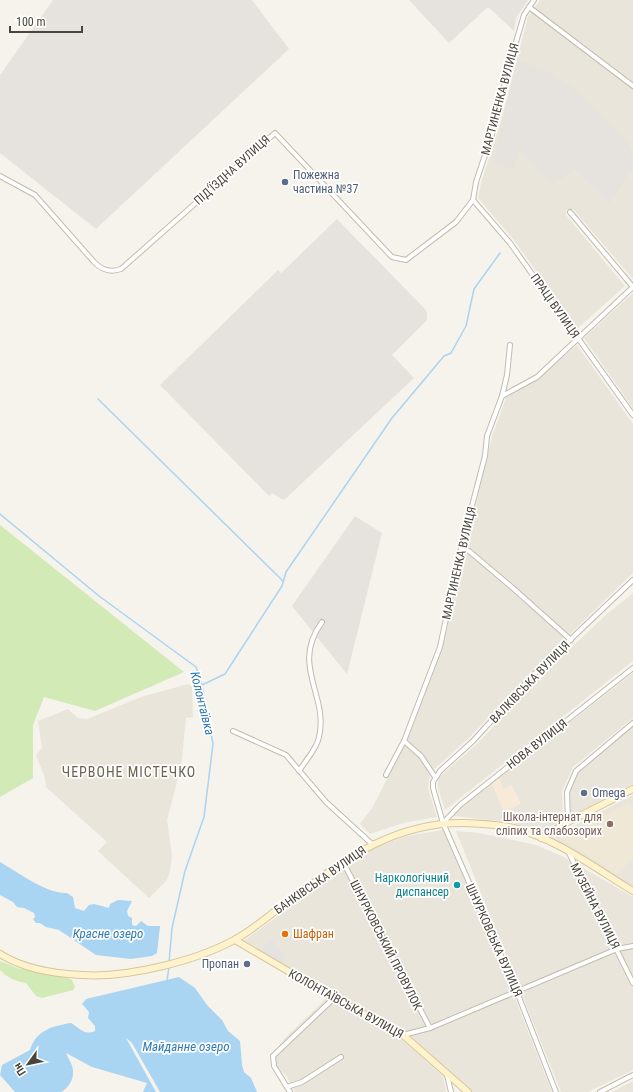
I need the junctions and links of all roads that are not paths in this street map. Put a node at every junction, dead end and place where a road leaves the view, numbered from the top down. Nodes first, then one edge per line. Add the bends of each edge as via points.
1 (534, 0) edge
2 (529, 7) junction
3 (633, 86) edge
4 (0, 176) edge
5 (473, 200) junction
6 (570, 212) dead end
7 (633, 287) edge
8 (578, 340) junction
9 (510, 345) dead end
10 (502, 396) junction
11 (633, 415) edge
12 (461, 548) junction
13 (633, 580) edge
14 (322, 622) dead end
15 (571, 640) junction
16 (633, 668) edge
17 (633, 723) edge
18 (233, 731) dead end
19 (404, 741) junction
20 (299, 771) junction
21 (386, 775) dead end
22 (435, 777) junction
23 (633, 789) edge
24 (568, 822) junction
25 (443, 823) junction
26 (541, 838) junction
27 (372, 844) junction
28 (568, 851) junction
29 (343, 862) junction
30 (633, 891) edge
31 (235, 940) junction
32 (633, 946) edge
33 (617, 949) junction
34 (0, 954) edge
35 (633, 983) edge
36 (517, 992) junction
37 (334, 998) junction
38 (430, 1028) junction
39 (403, 1035) junction
40 (341, 1056) dead end
41 (447, 1074) junction
42 (633, 1075) edge
43 (287, 1087) junction
44 (612, 1087) junction
45 (290, 1092) edge
46 (451, 1092) edge
47 (468, 1092) edge
48 (556, 1092) edge
49 (600, 1092) edge
50 (614, 1092) edge

1 - 2 street, МАРТИНЕНКА ВУЛИЦЯ
2 - 3 street
2 - 5 street, МАРТИНЕНКА ВУЛИЦЯ via 524,15 508,69 496,122 476,182
4 - 5 street, ПІД’ЇЗДНА ВУЛИЦЯ via 34,196 100,268 114,272 121,269 275,133 392,257 406,260 456,222
5 - 8 street, ПРАЦІ ВУЛИЦЯ via 510,243
6 - 7 street
7 - 8 street
8 - 10 street via 537,377
8 - 11 street, ПРАЦІ ВУЛИЦЯ
9 - 10 street, МАРТИНЕНКА ВУЛИЦЯ
10 - 12 street, МАРТИНЕНКА ВУЛИЦЯ via 487,436 485,456
12 - 15 street via 469,551
12 - 19 street, МАРТИНЕНКА ВУЛИЦЯ via 440,647
13 - 15 street, ВАЛКІВСЬКА ВУЛИЦЯ
14 - 20 street via 314,634 309,655 320,713 319,738
15 - 22 street, ВАЛКІВСЬКА ВУЛИЦЯ via 531,677 473,741
16 - 25 street, НОВА ВУЛИЦЯ via 460,805
17 - 24 street via 576,771 567,792
18 - 20 street via 286,755
19 - 21 street, МАРТИНЕНКА ВУЛИЦЯ
19 - 22 street via 421,756
20 - 27 street via 335,812
22 - 25 street, ШНУРКОВСЬКА ВУЛИЦЯ via 433,788
23 - 24 main road
24 - 26 main road
25 - 26 main road, БАНКІВСЬКА ВУЛИЦЯ via 513,827
25 - 27 main road, БАНКІВСЬКА ВУЛИЦЯ via 404,831
25 - 36 street, ШНУРКОВСЬКА ВУЛИЦЯ
26 - 28 main road, БАНКІВСЬКА ВУЛИЦЯ
27 - 29 main road, БАНКІВСЬКА ВУЛИЦЯ
28 - 30 main road, БАНКІВСЬКА ВУЛИЦЯ
28 - 33 street, МУЗЕЙНА ВУЛИЦЯ
29 - 31 main road, БАНКІВСЬКА ВУЛИЦЯ
29 - 38 street, ШНУРКОВСЬКИЙ ПРОВУЛОК
31 - 34 main road, БАНКІВСЬКА ВУЛИЦЯ via 178,961 97,976 55,972 12,962
31 - 37 main road, КОЛОНТАЇВСЬКА ВУЛИЦЯ
32 - 33 street
33 - 35 street, МУЗЕЙНА ВУЛИЦЯ
33 - 36 street
36 - 38 street
36 - 48 street, ШНУРКОВСЬКА ВУЛИЦЯ
37 - 39 main road, КОЛОНТАЇВСЬКА ВУЛИЦЯ
37 - 43 street via 273,1056 274,1066
38 - 39 street
39 - 41 main road, КОЛОНТАЇВСЬКА ВУЛИЦЯ
40 - 43 street via 302,1082
41 - 46 street
41 - 47 main road, КОЛОНТАЇВСЬКА ВУЛИЦЯ
42 - 44 street
43 - 45 street
44 - 49 street
44 - 50 street

